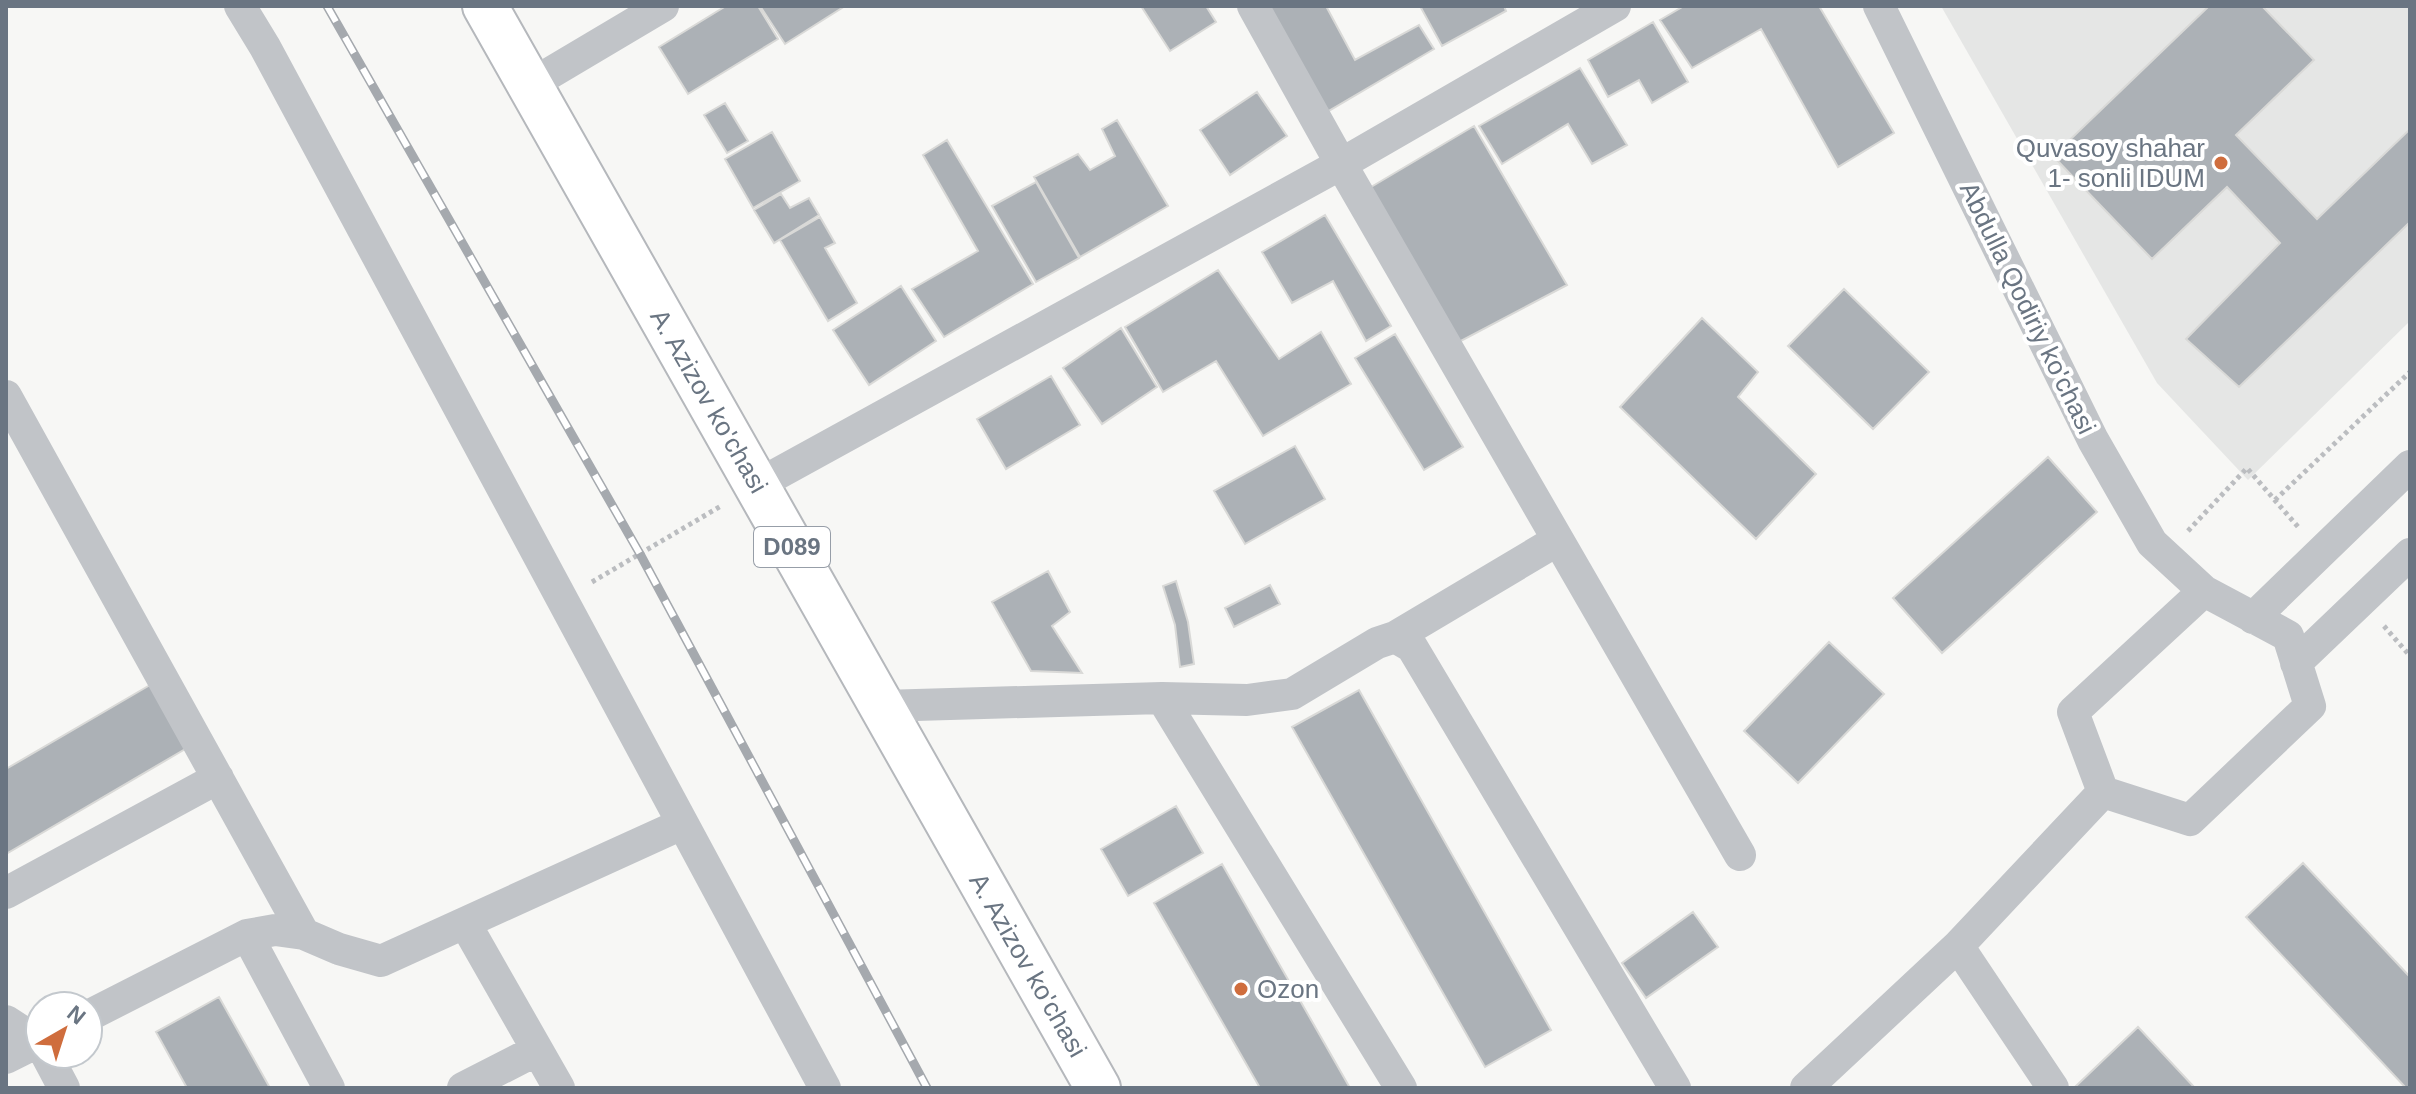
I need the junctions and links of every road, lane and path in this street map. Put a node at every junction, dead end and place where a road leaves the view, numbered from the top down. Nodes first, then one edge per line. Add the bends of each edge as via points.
1 (240, 6) edge
2 (485, 6) edge
3 (663, 6) edge
4 (1253, 6) edge
5 (1615, 6) edge
6 (1879, 6) edge
7 (530, 85) junction
8 (1341, 164) junction
9 (2410, 372) edge
10 (6, 396) edge
11 (2410, 466) edge
12 (757, 485) junction
13 (2275, 500) dead end
14 (1558, 540) junction
15 (2410, 554) edge
16 (2204, 591) junction
17 (561, 601) junction
18 (2253, 618) junction
19 (1395, 637) junction
20 (2296, 663) junction
21 (1162, 698) junction
22 (882, 706) junction
23 (218, 778) junction
24 (2103, 792) junction
25 (682, 824) junction
26 (1740, 855) dead end
27 (6, 893) edge
28 (465, 923) junction
29 (304, 934) junction
30 (247, 935) junction
31 (1958, 946) junction
32 (104, 1008) edge
33 (6, 1021) edge
34 (24, 1032) edge
35 (537, 1050) junction
36 (54, 1070) edge
37 (64, 1088) edge
38 (329, 1088) edge
39 (463, 1088) edge
40 (559, 1088) edge
41 (825, 1088) edge
42 (1098, 1088) edge
43 (1401, 1088) edge
44 (1675, 1088) edge
45 (1806, 1088) edge
46 (2053, 1088) edge

1 - 17 street
2 - 7 main road, A. Azizov ko'chasi / D089
3 - 7 street
4 - 8 street
5 - 8 street
6 - 16 street, Abdulla Qodiriy ko'chasi via 2093,440 2152,543
7 - 12 main road, A. Azizov ko'chasi / D089
8 - 12 street
8 - 14 street
9 - 13 path
10 - 23 street
11 - 18 street
12 - 17 path
12 - 22 main road, A. Azizov ko'chasi / D089
14 - 19 street
14 - 26 street
15 - 20 street
16 - 18 street
16 - 24 street via 2073,712
17 - 25 street
18 - 20 street via 2288,636
19 - 21 street via 1292,694 1247,700
19 - 44 street via 1412,647
20 - 24 street via 2310,706 2190,820
21 - 22 street
21 - 43 street
22 - 42 main road, A. Azizov ko'chasi / D089
23 - 27 street
23 - 29 street
24 - 31 street
25 - 28 street
25 - 41 street
28 - 29 street via 381,961
28 - 35 street
29 - 30 street via 275,930
30 - 32 street
30 - 38 street
31 - 45 street
31 - 46 street
33 - 34 street
35 - 39 street
35 - 40 street
36 - 37 street

